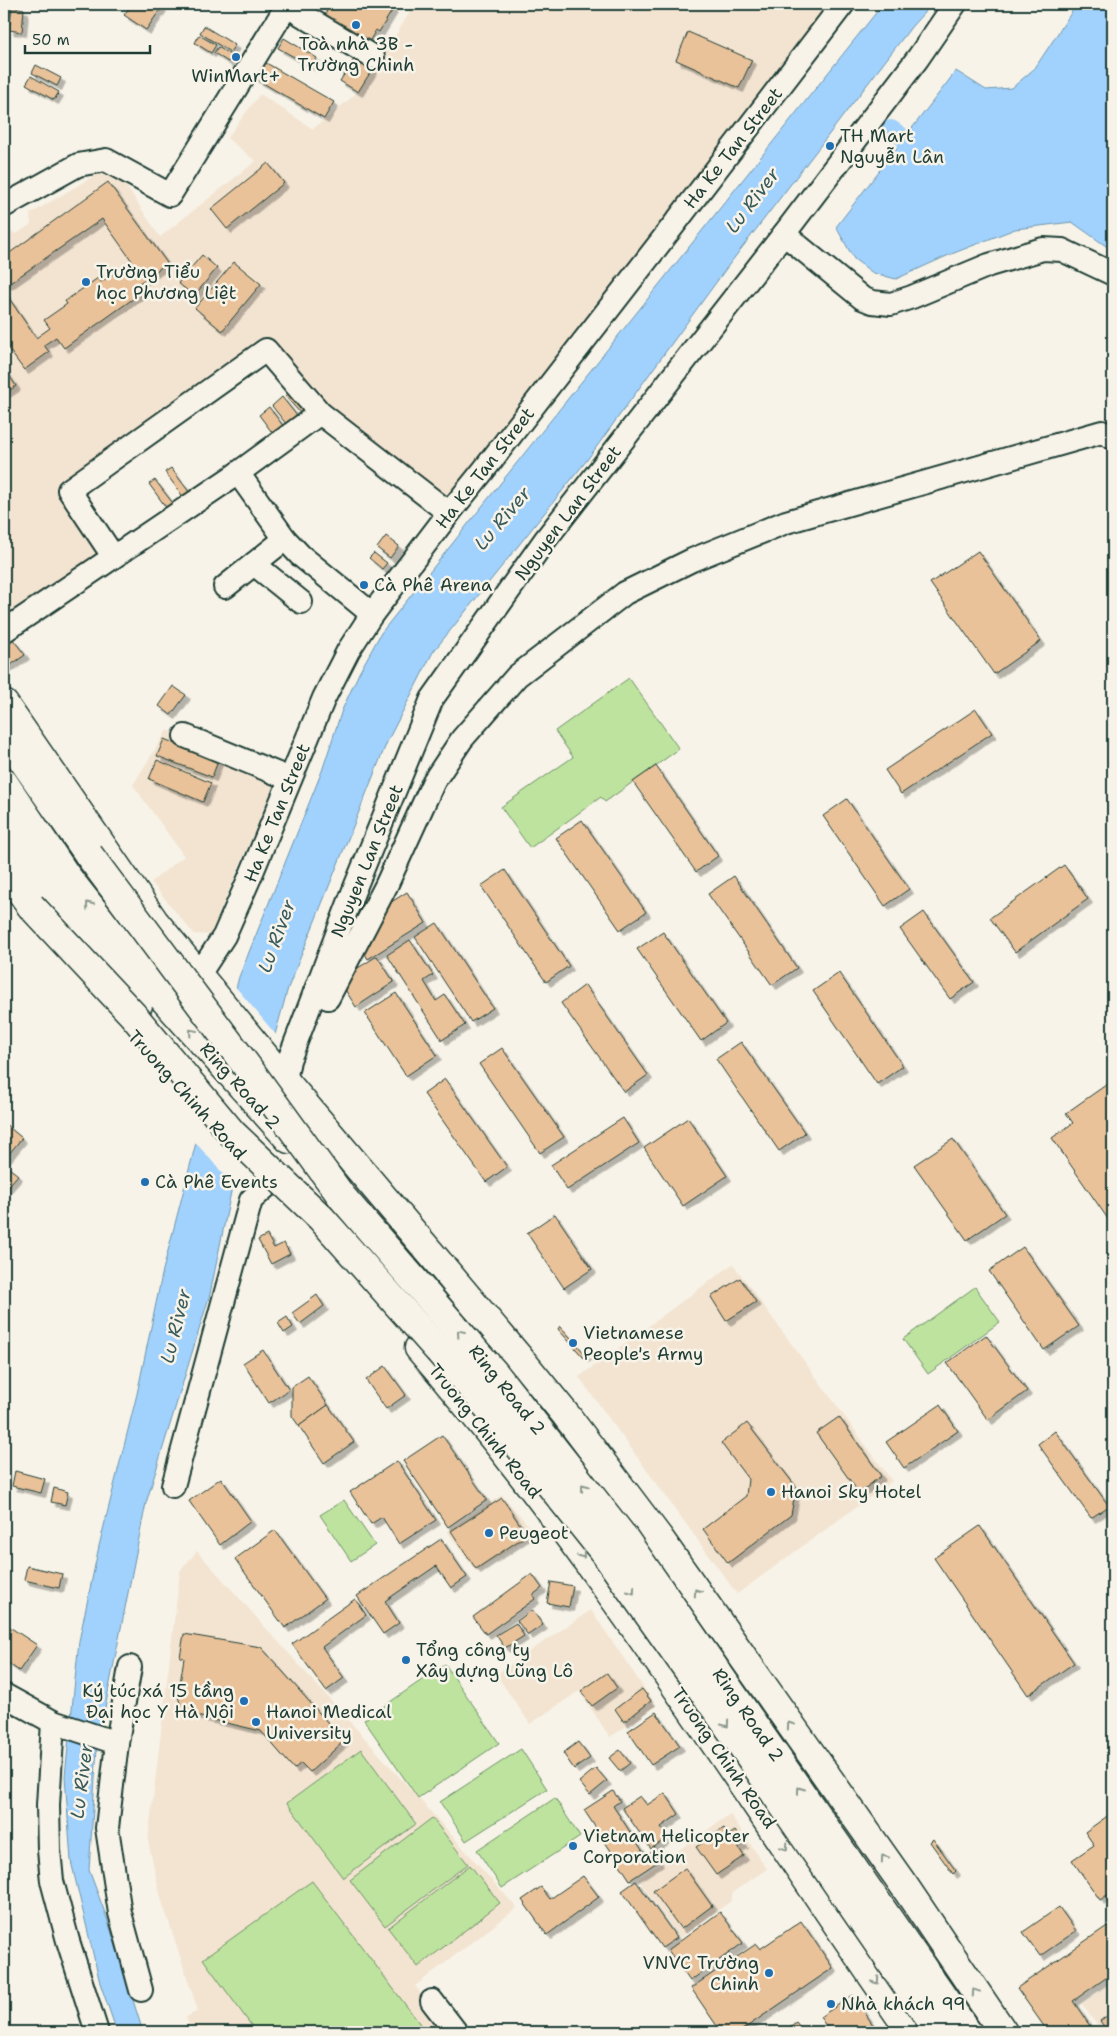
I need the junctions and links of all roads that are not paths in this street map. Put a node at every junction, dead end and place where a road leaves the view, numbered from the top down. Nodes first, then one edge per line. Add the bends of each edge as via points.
1 (843, 4) edge
2 (955, 4) edge
3 (287, 5) edge
4 (373, 57) dead end
5 (4, 206) edge
6 (784, 234) junction
7 (1113, 274) edge
8 (320, 412) junction
9 (1113, 438) edge
10 (238, 474) junction
11 (449, 512) junction
12 (285, 538) junction
13 (113, 556) junction
14 (254, 564) junction
15 (226, 587) dead end
16 (301, 602) dead end
17 (372, 614) junction
18 (4, 631) edge
19 (4, 704) edge
20 (4, 733) edge
21 (185, 736) dead end
22 (4, 755) edge
23 (290, 779) junction
24 (4, 782) edge
25 (4, 823) edge
26 (4, 850) edge
27 (4, 868) edge
28 (4, 886) edge
29 (154, 921) junction
30 (205, 984) junction
31 (96, 992) junction
32 (315, 992) junction
33 (285, 1081) junction
34 (270, 1183) junction
35 (342, 1197) junction
36 (321, 1218) junction
37 (526, 1366) junction
38 (462, 1399) junction
39 (173, 1486) dead end
40 (130, 1666) dead end
41 (4, 1695) edge
42 (62, 1726) junction
43 (107, 1740) junction
44 (904, 1887) junction
45 (842, 1932) junction
46 (141, 1990) dead end
47 (432, 2001) dead end
48 (97, 2032) edge
49 (456, 2032) edge
50 (911, 2032) edge
51 (939, 2032) edge
52 (967, 2032) edge
53 (1002, 2032) edge

1 - 11 street, Ha Ke Tan Street via 484,472
2 - 6 street, Nguyen Lan Street via 918,58
3 - 4 street
3 - 5 street via 170,195 106,160 78,165
6 - 7 street via 862,298 872,302 891,304 989,265 1044,249 1062,250
6 - 32 street, Nguyen Lan Street via 545,540 432,699
8 - 10 street
8 - 11 street
8 - 13 street via 266,350 69,490
9 - 32 street via 1102,432 786,522 692,560 625,593 517,676 462,739 434,781 386,886 328,998
10 - 12 street
10 - 13 street
11 - 17 street, Ha Ke Tan Street
12 - 14 street
12 - 17 street via 300,555
13 - 18 street
14 - 15 street
14 - 16 street
17 - 23 street, Ha Ke Tan Street via 331,682
19 - 29 main road
20 - 35 main road, bridge via 89,855
21 - 23 street
22 - 29 main road via 79,859
23 - 30 street, Ha Ke Tan Street
35 -> 24 main road, Ring Road 2, bridge via 154,988 67,877
25 - 36 main road, Ring Road 2, bridge via 49,891 134,1000
26 - 31 main road, Truong Chinh Road via 46,907
27 - 36 main road, bridge via 31,906 133,1015 232,1132
28 - 31 main road, Truong Chinh Road via 34,927
29 - 30 main road
30 - 33 main road
31 - 34 main road, Truong Chinh Road via 194,1106
32 - 33 street, Nguyen Lan Street via 289,1060
33 - 37 main road
34 - 38 main road, Truong Chinh Road via 359,1279
34 - 39 street via 251,1200
52 -> 35 main road, Ring Road 2, bridge via 624,1538 495,1374
36 -> 51 main road, Ring Road 2, bridge via 479,1396 604,1552
37 - 38 main road
44 -> 37 main road via 658,1538
38 -> 45 main road, Truong Chinh Road via 607,1589
40 - 43 street
41 - 42 street
42 - 43 street
42 - 48 street via 48,1804 52,1881
43 - 46 street via 107,1828 120,1913
44 - 45 main road
53 -> 44 main road
45 -> 50 main road, Truong Chinh Road
47 - 49 street

